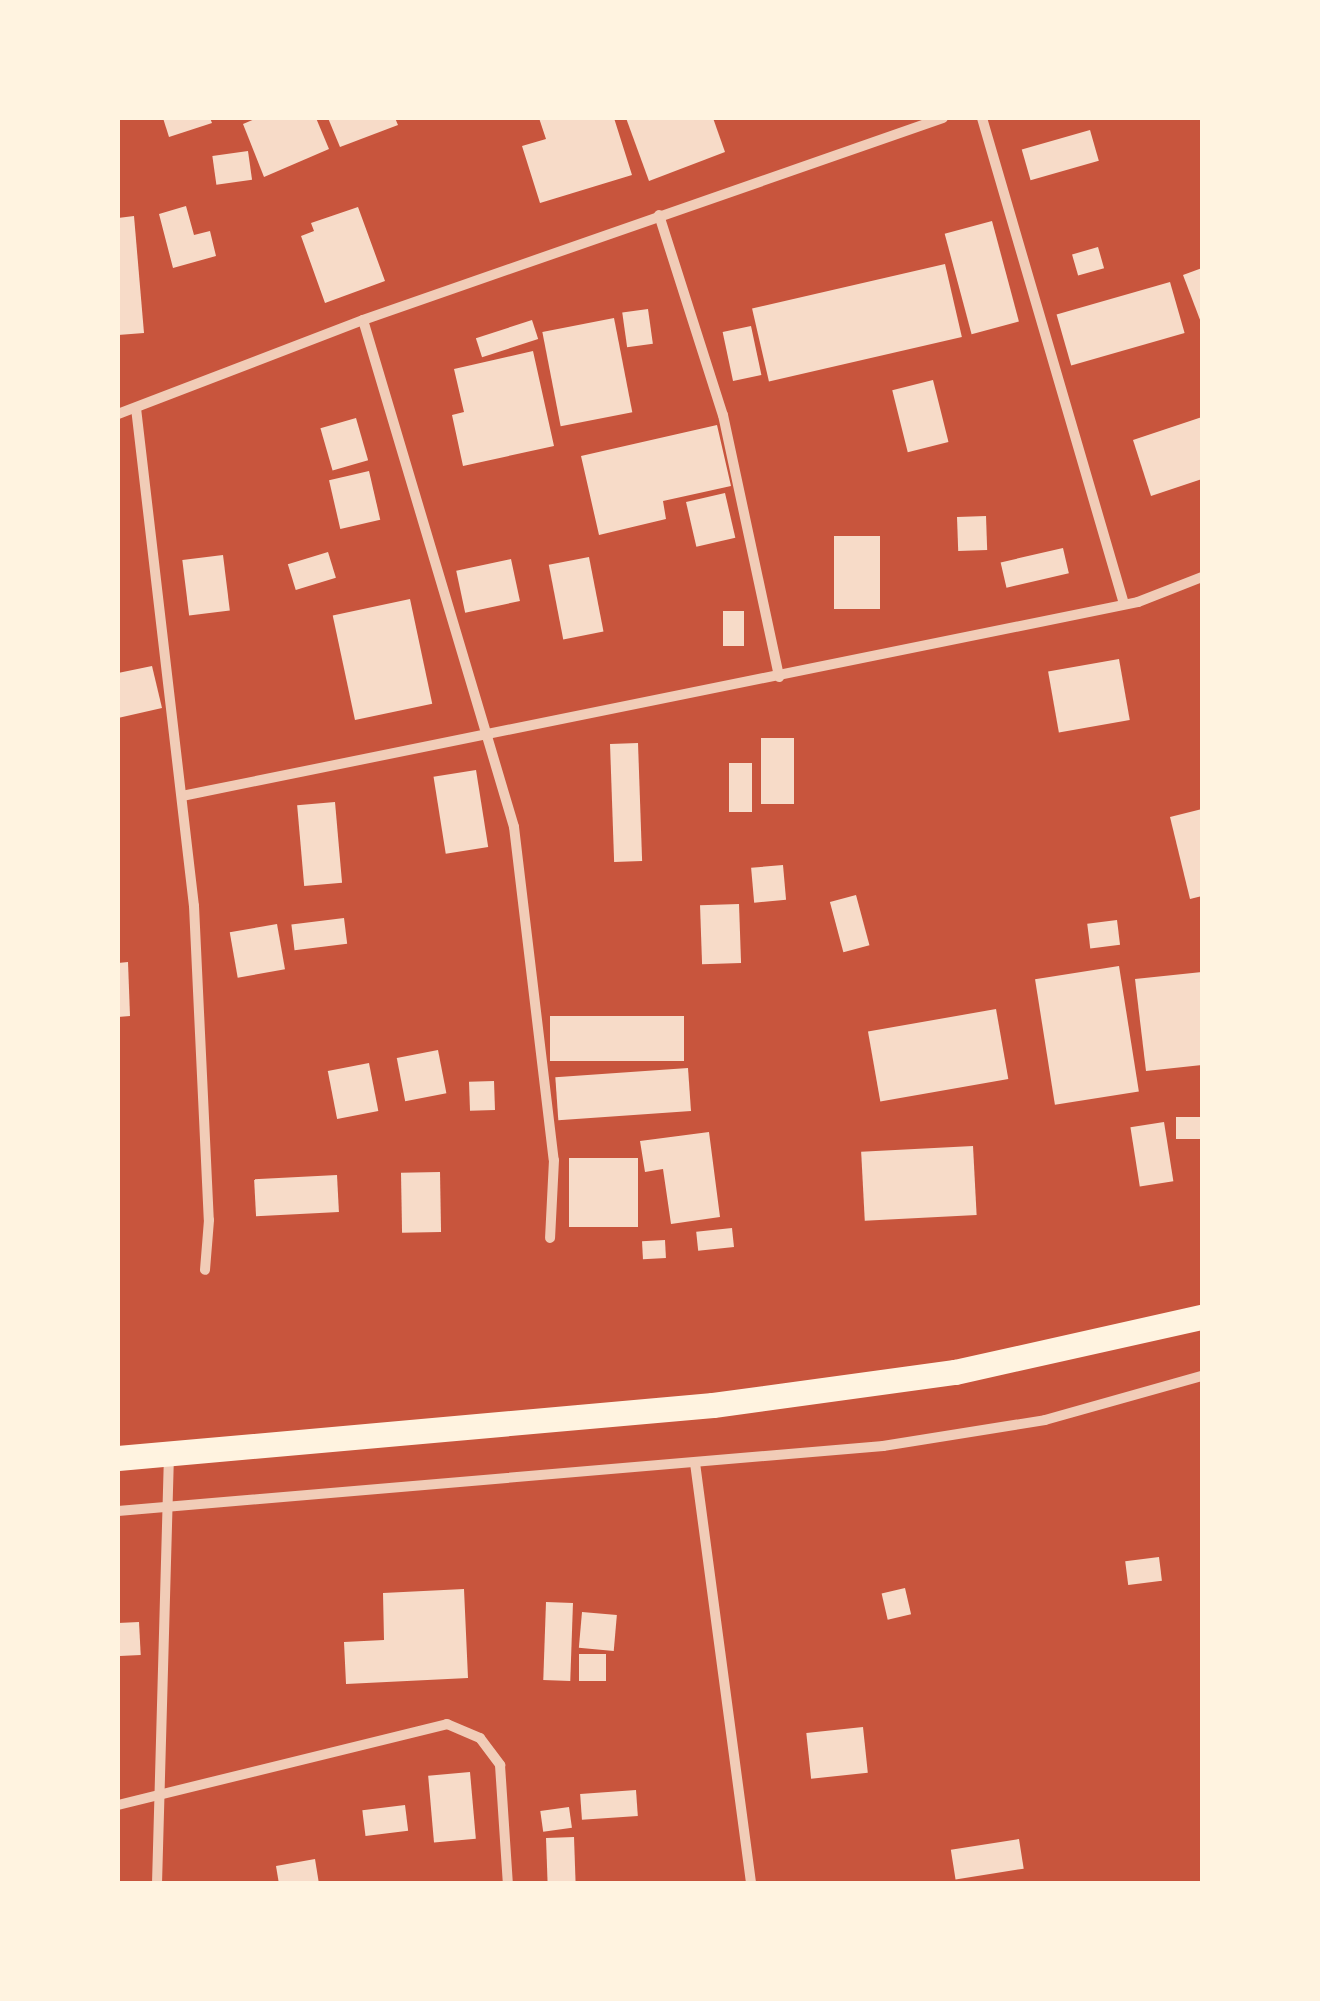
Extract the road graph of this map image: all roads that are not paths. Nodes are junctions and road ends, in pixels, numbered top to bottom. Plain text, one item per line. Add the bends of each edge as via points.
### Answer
1 (943, 118) edge
2 (982, 118) edge
3 (659, 216) junction
4 (363, 320) junction
5 (136, 408) junction
6 (118, 414) edge
7 (1202, 577) edge
8 (1124, 604) junction
9 (779, 677) junction
10 (482, 736) junction
11 (182, 796) junction
12 (550, 1238) dead end
13 (205, 1270) dead end
14 (1202, 1317) edge
15 (1202, 1376) edge
16 (170, 1452) junction
17 (118, 1458) edge
18 (695, 1463) junction
19 (166, 1506) junction
20 (118, 1511) edge
21 (158, 1794) junction
22 (118, 1805) edge
23 (158, 1884) edge
24 (508, 1884) edge
25 (751, 1884) edge

1 - 3 street
2 - 8 street
3 - 4 street
3 - 9 street via 723,415
4 - 5 street
4 - 10 street
5 - 6 street
5 - 11 street
7 - 8 street
8 - 9 street
9 - 10 street
10 - 11 street
10 - 12 street via 514,827 554,1160
11 - 13 street via 198,984 209,1220
14 - 16 main road via 954,1372 713,1404
15 - 18 street via 1045,1420 883,1446
16 - 17 main road
16 - 19 street
18 - 19 street
18 - 25 street
19 - 20 street
19 - 21 street
21 - 22 street
21 - 23 street
21 - 24 street via 447,1724 480,1738 500,1765

